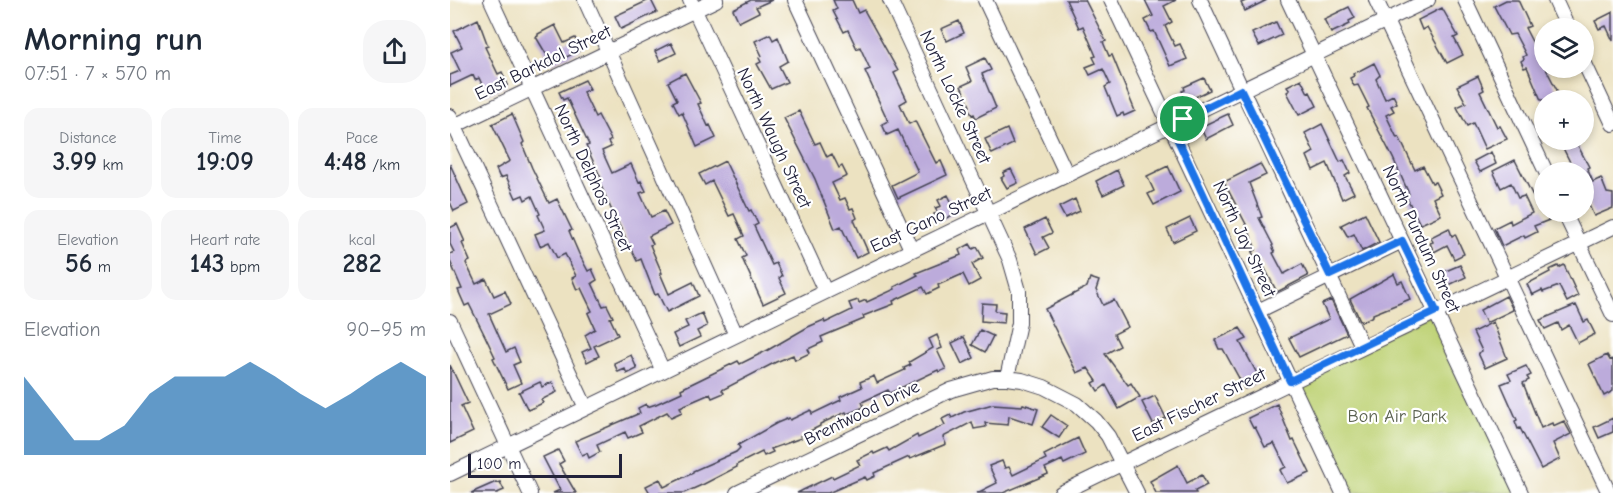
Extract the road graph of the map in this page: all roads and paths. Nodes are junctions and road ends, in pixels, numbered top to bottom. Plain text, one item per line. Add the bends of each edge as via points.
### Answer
1 (491, 0) edge
2 (585, 0) edge
3 (716, 0) edge
4 (795, 0) edge
5 (890, 0) edge
6 (985, 0) edge
7 (1111, 0) edge
8 (1200, 0) edge
9 (1288, 0) edge
10 (1376, 0) edge
11 (1428, 0) edge
12 (1465, 0) edge
13 (1555, 0) edge
14 (692, 5) edge
15 (1563, 18) edge
16 (1386, 20) junction
17 (609, 52) junction
18 (1314, 55) junction
19 (1591, 78) edge
20 (531, 89) junction
21 (1241, 90) junction
22 (452, 123) edge
23 (1613, 124) edge
24 (1171, 125) junction
25 (1541, 162) edge
26 (1067, 175) junction
27 (988, 213) junction
28 (1569, 222) edge
29 (1613, 227) edge
30 (1402, 241) junction
31 (1579, 242) junction
32 (911, 249) junction
33 (1330, 275) junction
34 (1507, 277) junction
35 (825, 291) junction
36 (1258, 311) junction
37 (1436, 311) junction
38 (1613, 315) edge
39 (450, 321) edge
40 (736, 335) junction
41 (1362, 346) junction
42 (663, 371) junction
43 (1007, 378) junction
44 (1290, 381) junction
45 (586, 408) junction
46 (508, 446) junction
47 (1123, 463) junction
48 (450, 474) edge
49 (530, 493) edge
50 (737, 493) edge
51 (1061, 493) edge
52 (1137, 493) edge
53 (1343, 493) edge
54 (1521, 493) edge
55 (1609, 493) edge

1 - 20 street, North Delphos Street
2 - 17 street
3 - 14 street, East Barkdol Street
4 - 32 street
5 - 27 street, North Locke Street
6 - 26 street
7 - 24 street, North Jay Street
8 - 21 street
9 - 18 street, North Purdum Street
10 - 16 street
11 - 16 street, East Gano Street
12 - 25 street
13 - 15 street
14 - 17 street, East Barkdol Street
14 - 35 street, North Waugh Street
16 - 18 street, East Gano Street
16 - 34 street
17 - 20 street, East Barkdol Street
17 - 40 street
18 - 21 street, East Gano Street
18 - 30 street, North Purdum Street
19 - 23 street
20 - 22 street, East Barkdol Street
20 - 42 street, North Delphos Street
21 - 24 street, East Gano Street
21 - 33 street
22 - 45 street
24 - 26 street, East Gano Street
24 - 36 street, North Jay Street
26 - 27 street, East Gano Street
27 - 32 street, East Gano Street
27 - 43 street, North Locke Street via 1010,260 1019,291 1019,323
28 - 31 street
29 - 31 street, East Fischer Street
30 - 33 street
30 - 37 street, North Purdum Street
31 - 34 street, East Fischer Street
31 - 38 street
32 - 35 street, East Gano Street
33 - 36 street
33 - 41 street
34 - 37 street, East Fischer Street
34 - 55 street
35 - 40 street, East Gano Street
36 - 44 street, North Jay Street
37 - 41 street, East Fischer Street
37 - 54 street, North Purdum Street
39 - 46 street
40 - 42 street, East Gano Street
41 - 44 street, East Fischer Street
42 - 45 street, East Gano Street
43 - 47 street via 1044,387 1077,404 1108,436
43 - 50 street, Brentwood Drive via 951,390
44 - 47 street, East Fischer Street
44 - 53 street, North Jay Street
45 - 46 street, East Gano Street
46 - 48 street, East Gano Street
46 - 49 street
47 - 51 street, East Fischer Street
47 - 52 street

